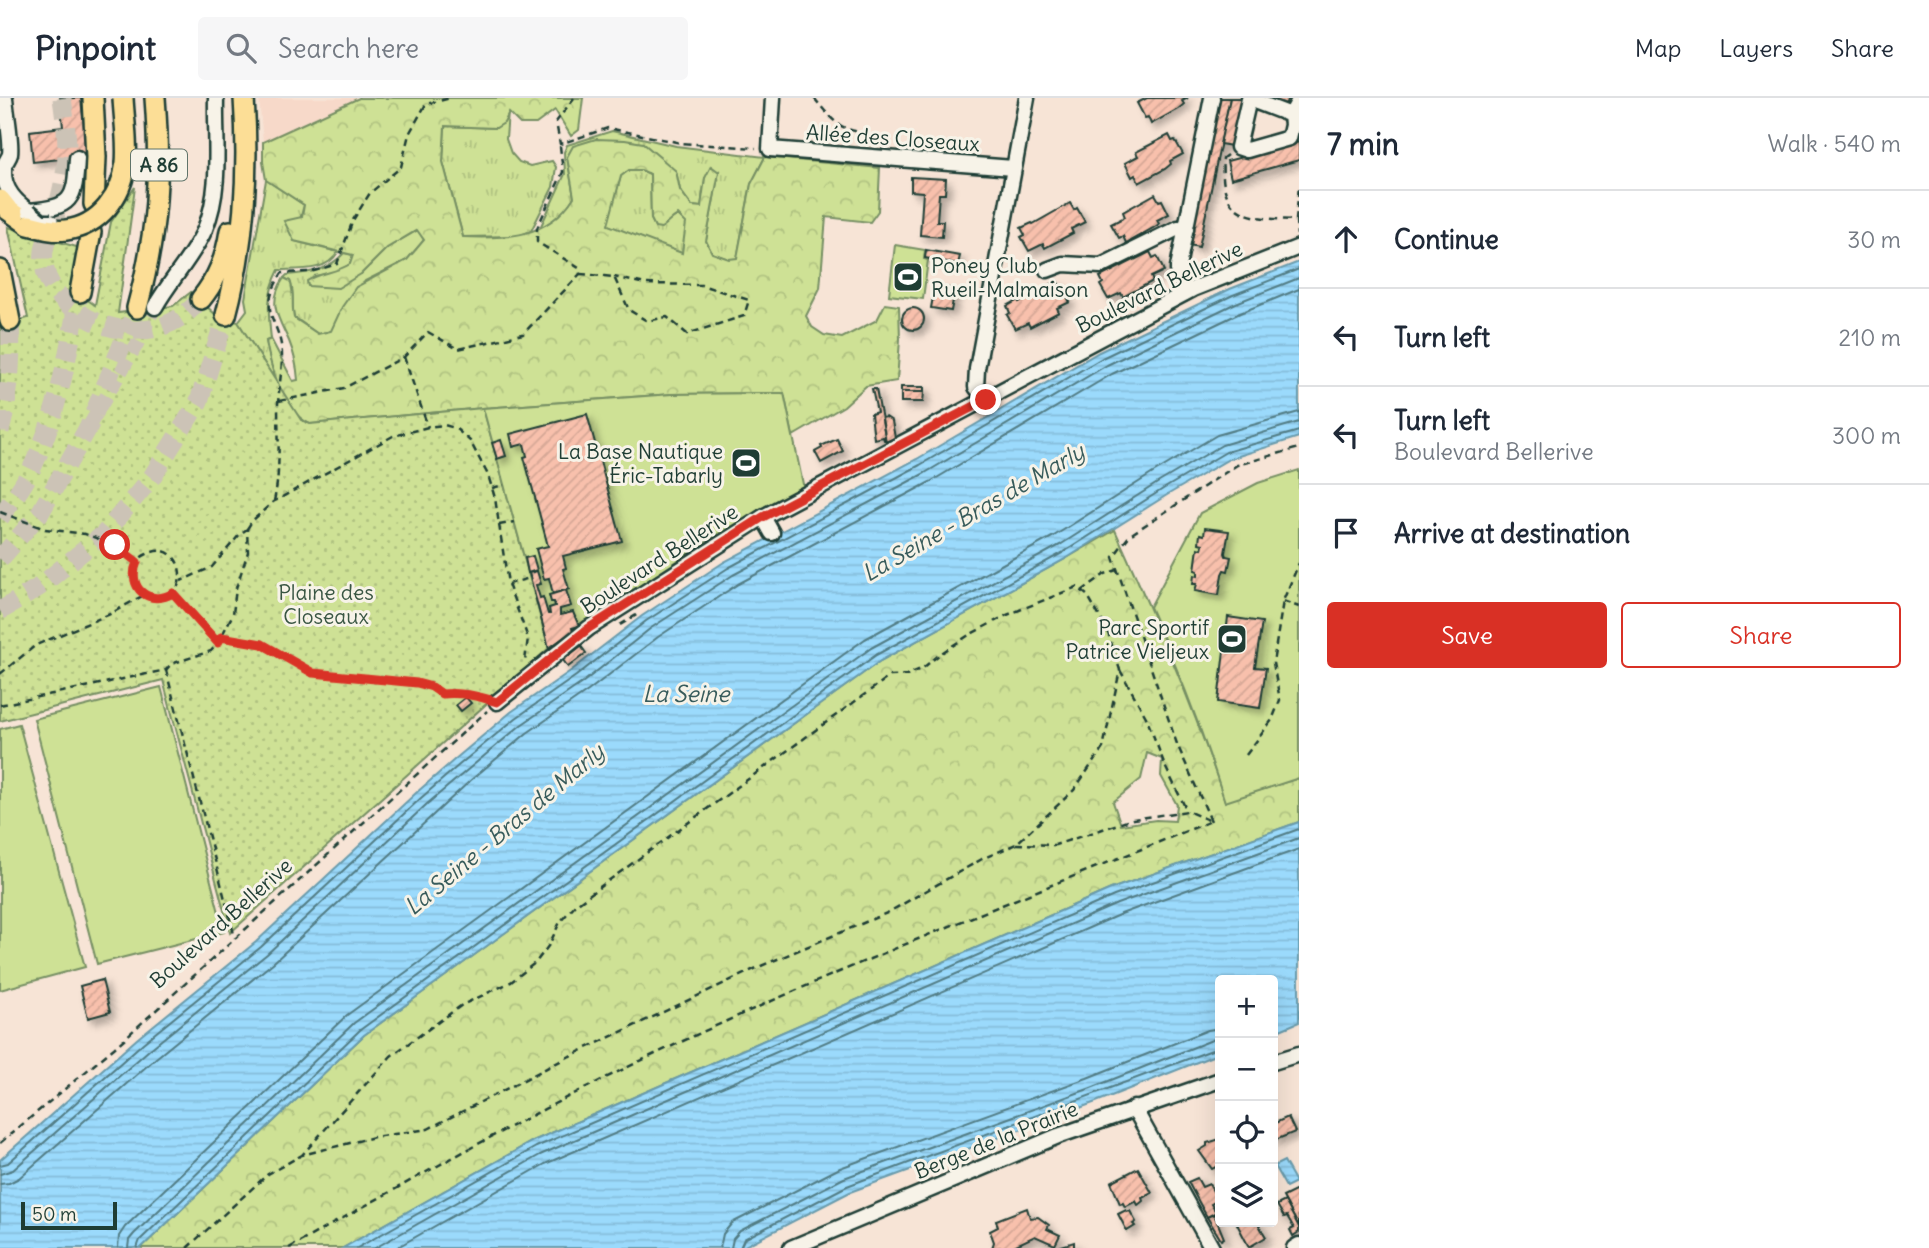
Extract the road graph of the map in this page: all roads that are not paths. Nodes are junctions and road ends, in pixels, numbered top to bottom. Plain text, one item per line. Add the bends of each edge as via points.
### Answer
1 (5, 98) edge
2 (93, 98) edge
3 (114, 98) edge
4 (123, 98) edge
5 (155, 98) edge
6 (216, 98) edge
7 (231, 98) edge
8 (244, 98) edge
9 (774, 98) edge
10 (1027, 98) edge
11 (1212, 98) edge
12 (1299, 100) edge
13 (1291, 115) junction
14 (76, 158) dead end
15 (1013, 168) junction
16 (0, 200) edge
17 (94, 204) dead end
18 (29, 218) junction
19 (1186, 229) junction
20 (91, 232) dead end
21 (1299, 245) edge
22 (0, 270) edge
23 (1047, 270) dead end
24 (80, 292) tunnel mouth
25 (1185, 293) junction
26 (201, 299) tunnel mouth
27 (146, 308) joint
28 (226, 315) tunnel mouth
29 (10, 321) tunnel mouth
30 (986, 400) junction
31 (763, 517) junction
32 (772, 533) dead end
33 (497, 702) road end
34 (1299, 1054) edge
35 (1278, 1060) edge
36 (1215, 1082) edge
37 (1134, 1108) junction
38 (1299, 1245) edge
39 (791, 1248) edge
40 (1212, 1248) edge
41 (1294, 1248) edge

1 - 18 street via 10,155 3,174 7,191
2 - 17 highway
3 - 18 street, bridge via 119,158 110,191 86,215 65,223
4 - 18 highway, bridge via 127,160 116,197 104,212 76,228 50,230
5 - 27 highway, A 86 via 159,177 145,280
6 - 27 street via 217,163 206,226 188,258
7 - 26 highway via 235,173 227,250 220,271
8 - 28 highway via 244,219
9 - 15 street, Allée des Closeaux via 770,149 873,145
10 - 15 street
11 - 19 street
12 - 13 street
13 - 13 street via 1249,99 1238,147 1247,150 1289,138
14 - 18 street via 76,187 66,203
15 - 30 street via 977,369 976,387
16 - 18 highway
19 - 23 street via 1178,228 1101,266 1063,264
19 - 25 street via 1178,267
20 - 24 highway
21 - 25 street, Boulevard Bellerive
22 - 29 highway
25 - 30 street, Boulevard Bellerive
30 - 31 street, Boulevard Bellerive
31 - 32 street
31 - 33 street, Boulevard Bellerive via 589,628
34 - 35 street
36 - 37 street, Berge de la Prairie
37 - 39 street, Berge de la Prairie
37 - 40 street
38 - 41 street

